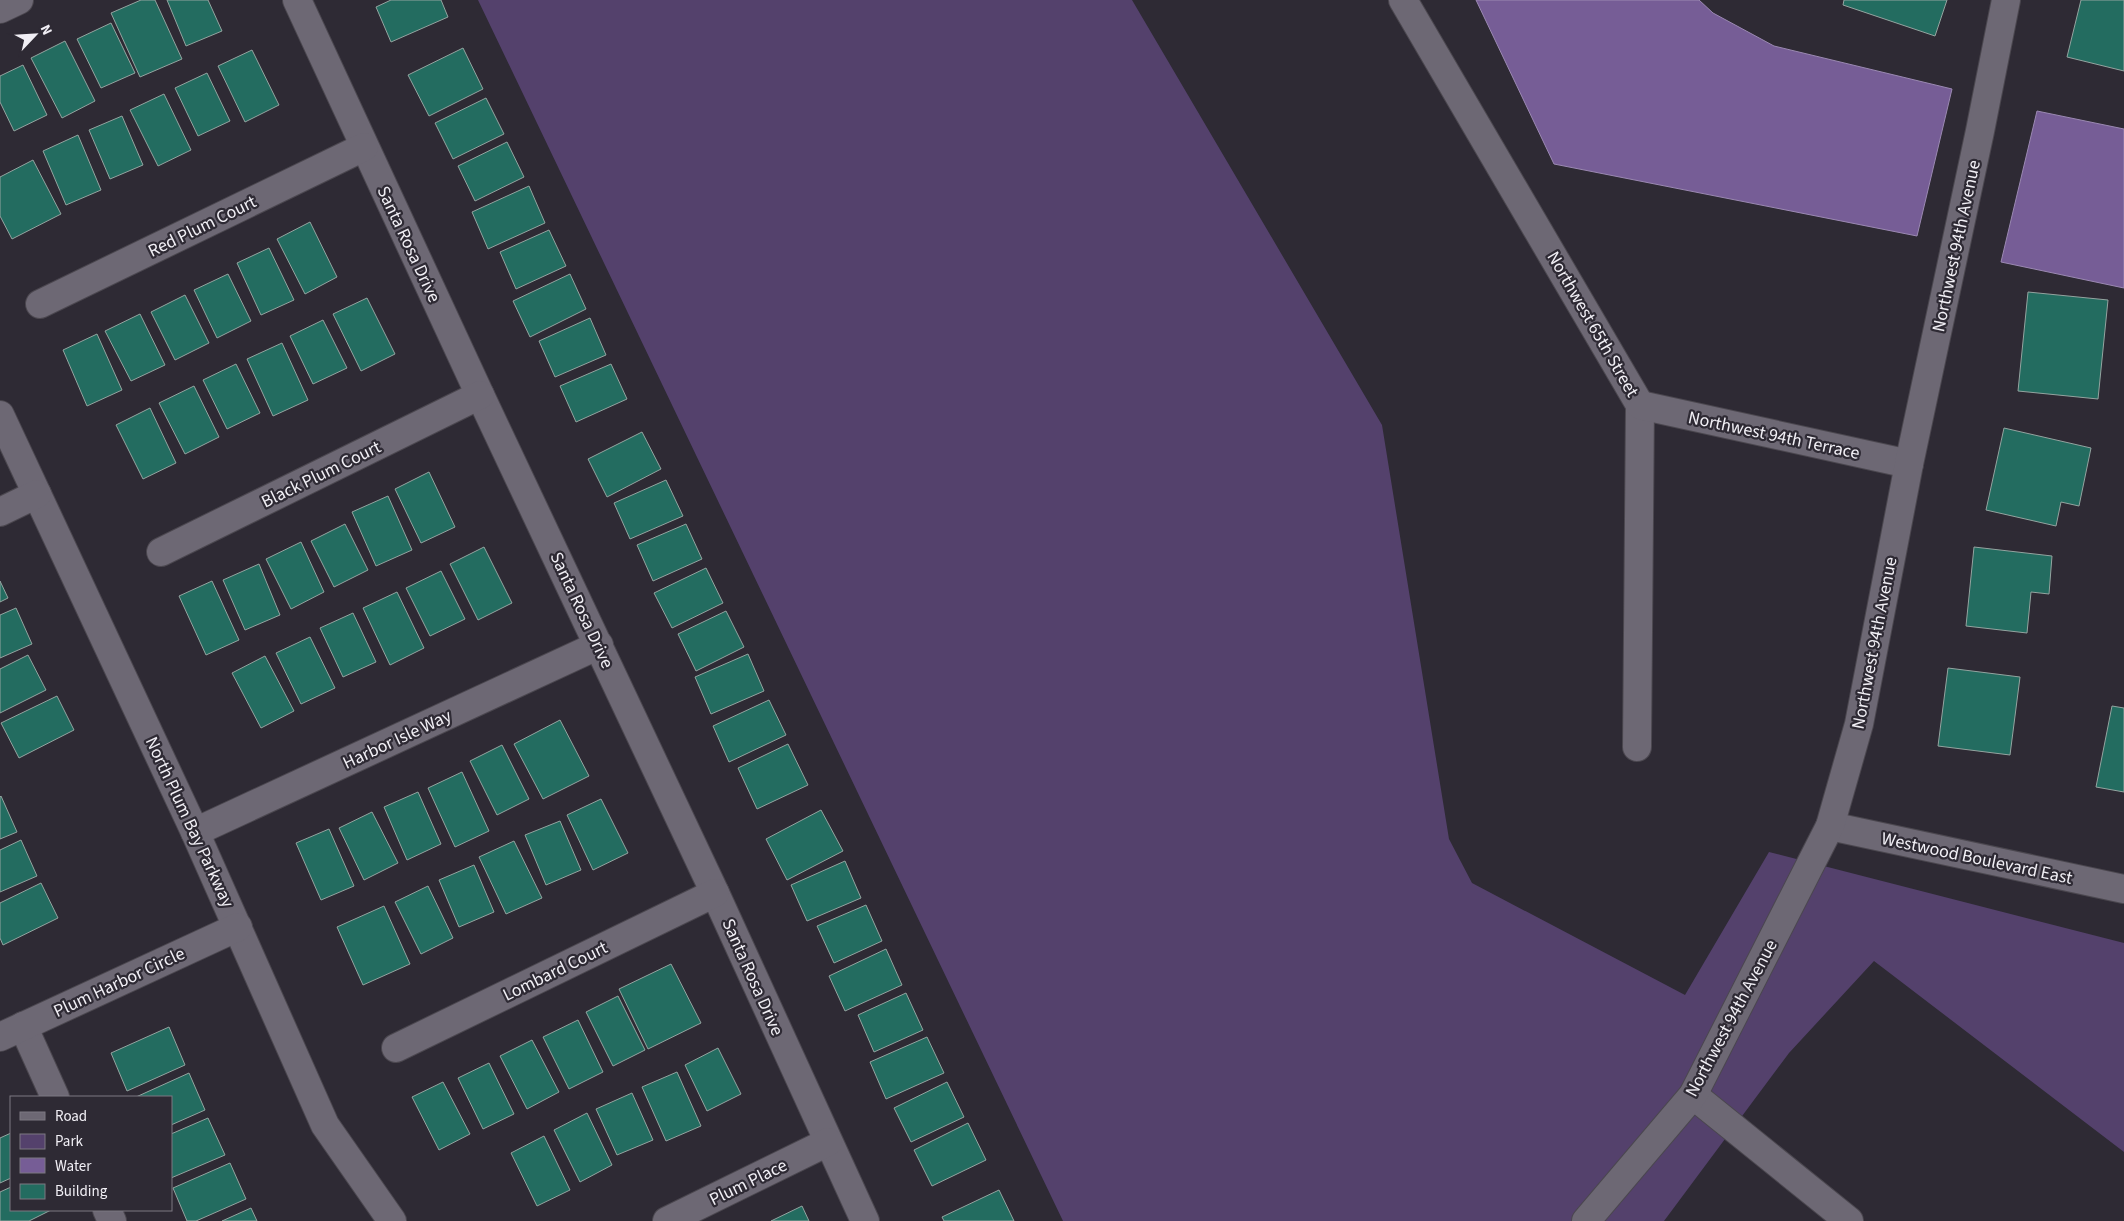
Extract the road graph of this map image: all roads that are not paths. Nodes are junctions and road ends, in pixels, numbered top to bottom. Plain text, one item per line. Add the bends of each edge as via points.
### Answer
1 (19, 0) edge
2 (297, 0) edge
3 (1403, 0) edge
4 (2006, 0) edge
5 (0, 9) edge
6 (364, 147) junction
7 (40, 304) dead end
8 (480, 395) junction
9 (1640, 405) junction
10 (0, 415) edge
11 (1909, 464) junction
12 (37, 494) junction
13 (0, 512) edge
14 (161, 552) dead end
15 (599, 645) junction
16 (1637, 748) dead end
17 (1830, 826) junction
18 (195, 832) junction
19 (2124, 889) edge
20 (715, 893) junction
21 (238, 927) junction
22 (12, 1032) edge
23 (396, 1048) dead end
24 (1693, 1095) junction
25 (54, 1096) edge
26 (828, 1142) junction
27 (1842, 1218) edge
28 (392, 1221) edge
29 (667, 1221) edge
30 (865, 1221) edge
31 (1586, 1221) edge

1 - 5 street
2 - 6 street, Santa Rosa Drive
3 - 9 street, Northwest 65th Street
4 - 11 street, Northwest 94th Avenue
6 - 7 street, Red Plum Court
6 - 8 street, Santa Rosa Drive
8 - 14 street, Black Plum Court
8 - 15 street, Santa Rosa Drive
9 - 11 street, Northwest 94th Terrace
9 - 16 street, Northwest 65th Street
10 - 12 street, North Plum Bay Parkway
11 - 17 street, Northwest 94th Avenue via 1860,724
12 - 13 street
12 - 18 street, North Plum Bay Parkway
15 - 18 street, Harbor Isle Way
15 - 20 street, Santa Rosa Drive
17 - 19 street, Westwood Boulevard East
17 - 24 street, Northwest 94th Avenue
18 - 21 street, North Plum Bay Parkway
20 - 23 street, Lombard Court
20 - 26 street, Santa Rosa Drive
21 - 22 street, Plum Harbor Circle
21 - 28 street, North Plum Bay Parkway via 326,1125
22 - 25 street
24 - 27 street
24 - 31 street, Northwest 94th Avenue
26 - 29 street, Plum Place
26 - 30 street, Santa Rosa Drive

